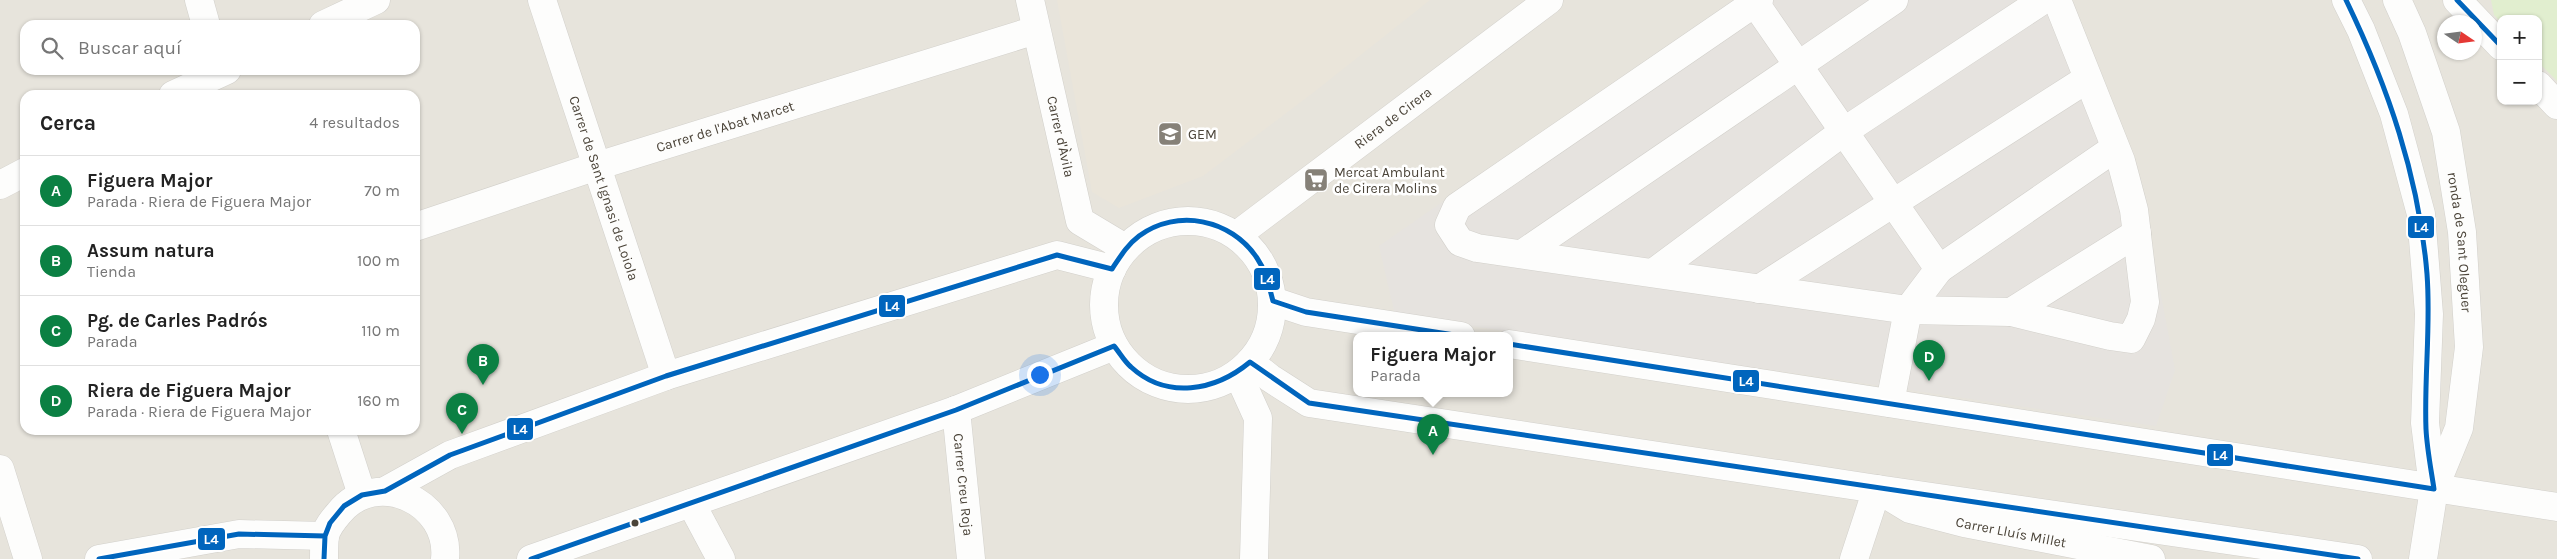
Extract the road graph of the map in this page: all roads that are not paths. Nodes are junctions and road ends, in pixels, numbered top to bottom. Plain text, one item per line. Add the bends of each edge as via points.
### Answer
1 (199, 0) edge
2 (376, 0) edge
3 (542, 0) edge
4 (1030, 0) edge
5 (1548, 0) edge
6 (1894, 0) edge
7 (2043, 0) edge
8 (2057, 0) edge
9 (2346, 0) edge
10 (2397, 0) edge
11 (2460, 1) edge
12 (1757, 2) edge
13 (205, 20) edge
14 (334, 20) edge
15 (1036, 30) junction
16 (2497, 42) edge
17 (1796, 65) junction
18 (222, 77) edge
19 (2087, 79) junction
20 (2542, 89) edge
21 (187, 90) edge
22 (2557, 105) edge
23 (1843, 132) junction
24 (2114, 148) junction
25 (597, 166) junction
26 (20, 175) edge
27 (0, 186) edge
28 (1893, 204) junction
29 (420, 225) edge
30 (2137, 233) junction
31 (1237, 235) junction
32 (1522, 254) junction
33 (1118, 258) junction
34 (1939, 269) junction
35 (1653, 273) junction
36 (1759, 289) junction
37 (1273, 301) junction
38 (1908, 310) junction
39 (2011, 312) junction
40 (1435, 332) edge
41 (1513, 345) edge
42 (1114, 346) junction
43 (1244, 368) junction
44 (666, 376) junction
45 (1890, 403) junction
46 (956, 410) junction
47 (344, 435) edge
48 (0, 469) edge
49 (1877, 489) junction
50 (2434, 489) junction
51 (374, 493) junction
52 (691, 503) junction
53 (2557, 507) edge
54 (324, 547) edge
55 (28, 559) edge
56 (99, 559) edge
57 (445, 559) edge
58 (531, 559) edge
59 (721, 559) edge
60 (971, 559) edge
61 (1254, 559) edge
62 (1854, 559) edge
63 (2151, 559) edge
64 (2358, 559) edge
65 (2423, 559) edge

1 - 13 street
2 - 14 street
3 - 25 street, Carrer de Sant Ignasi de Loiola
4 - 15 street, Carrer d'Àvila
5 - 31 street, Riera de Cirera
6 - 17 street
7 - 23 street
8 - 19 street
9 - 50 street, ronda de Sant Oleguer via 2394,114 2421,214 2429,314 2426,423
10 - 50 street, ronda de Sant Oleguer via 2412,33 2446,132 2462,232 2470,347 2459,428
11 - 16 street
12 - 17 street
12 - 32 street via 1457,208 1449,225 1460,242 1477,248
15 - 25 street, Carrer de l'Abat Marcet
15 - 33 street, Carrer d'Àvila via 1080,221
17 - 23 street
17 - 32 street
18 - 21 street
19 - 24 street
19 - 28 street
20 - 22 street
23 - 28 street
23 - 35 street
24 - 30 street via 2121,161
24 - 34 street
25 - 29 street, Carrer de l'Abat Marcet
25 - 44 street, Carrer de Sant Ignasi de Loiola
26 - 27 street
28 - 34 street
28 - 36 street
30 - 39 street
30 - 39 street via 2145,302 2142,319 2131,339
31 - 33 street via 1215,224 1191,220 1159,226 1144,232
31 - 37 street via 1262,264 1270,282
32 - 35 street
33 - 42 street via 1106,288 1104,308
33 - 44 street via 1057,255
34 - 38 street
35 - 36 street
36 - 38 street
37 - 40 street via 1306,312
37 - 43 street via 1270,329 1257,354
38 - 39 street
38 - 45 street
41 - 45 street
42 - 43 street via 1132,368 1156,383 1184,390 1212,386
42 - 46 street
43 - 49 street via 1270,378 1309,403
43 - 61 street via 1258,418
44 - 51 street via 450,455
45 - 50 street
46 - 52 street
46 - 60 street, Carrer Creu Roja
47 - 51 street
48 - 55 street
49 - 62 street
49 - 63 street, Carrer Lluís Millet via 1910,509 1955,521
49 - 64 street
50 - 53 street
50 - 65 street, ronda de Sant Oleguer
51 - 54 street via 344,506 330,523
51 - 57 street via 404,494 423,504 441,529
52 - 58 street
52 - 59 street
54 - 56 street via 239,534

